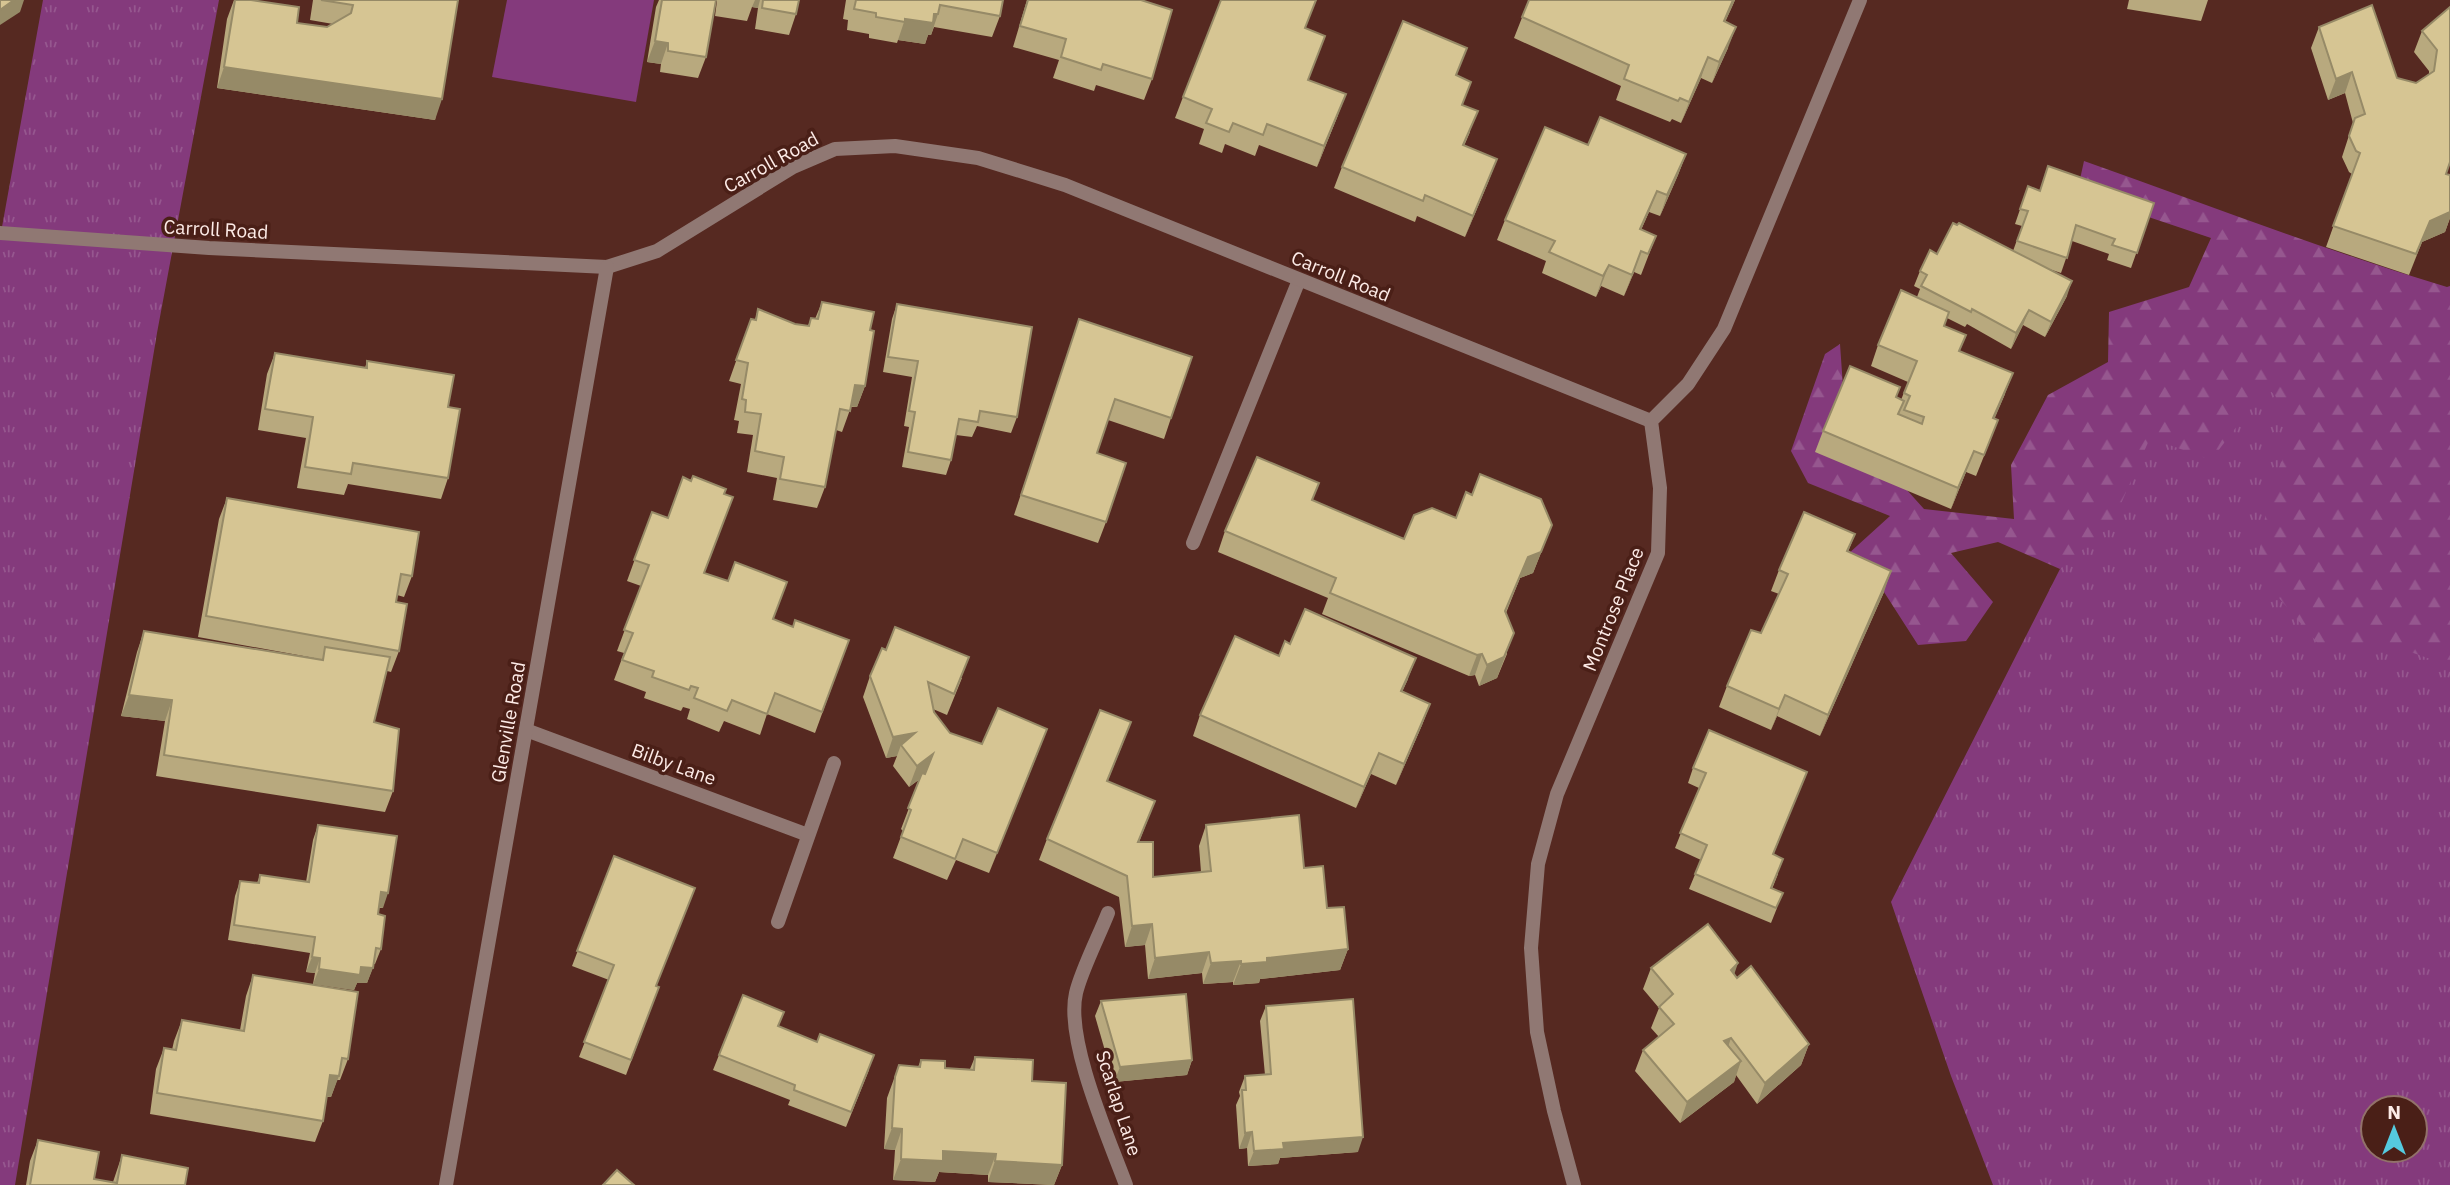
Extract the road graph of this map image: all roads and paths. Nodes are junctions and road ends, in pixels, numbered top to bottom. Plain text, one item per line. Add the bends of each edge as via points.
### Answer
1 (1860, 0) edge
2 (0, 233) edge
3 (607, 267) junction
4 (1299, 280) junction
5 (1651, 421) junction
6 (1193, 542) dead end
7 (526, 730) junction
8 (834, 764) dead end
9 (808, 835) junction
10 (1108, 913) dead end
11 (778, 922) dead end
12 (446, 1185) edge
13 (1126, 1185) edge
14 (1574, 1185) edge

1 - 5 street via 1724,329 1688,384
2 - 3 street, Carroll Road
3 - 4 street, Carroll Road via 657,251 793,167 835,149 895,146 978,159 1065,186
3 - 7 street, Glenville Road
4 - 5 street, Carroll Road
4 - 6 street
5 - 14 street, Montrose Place via 1660,488 1658,553 1557,794 1538,864 1531,948 1537,1032
7 - 9 street, Bilby Lane
7 - 12 street, Glenville Road
8 - 9 street
9 - 11 street
10 - 13 street, Scarlap Lane via 1075,994 1076,1025 1084,1070

